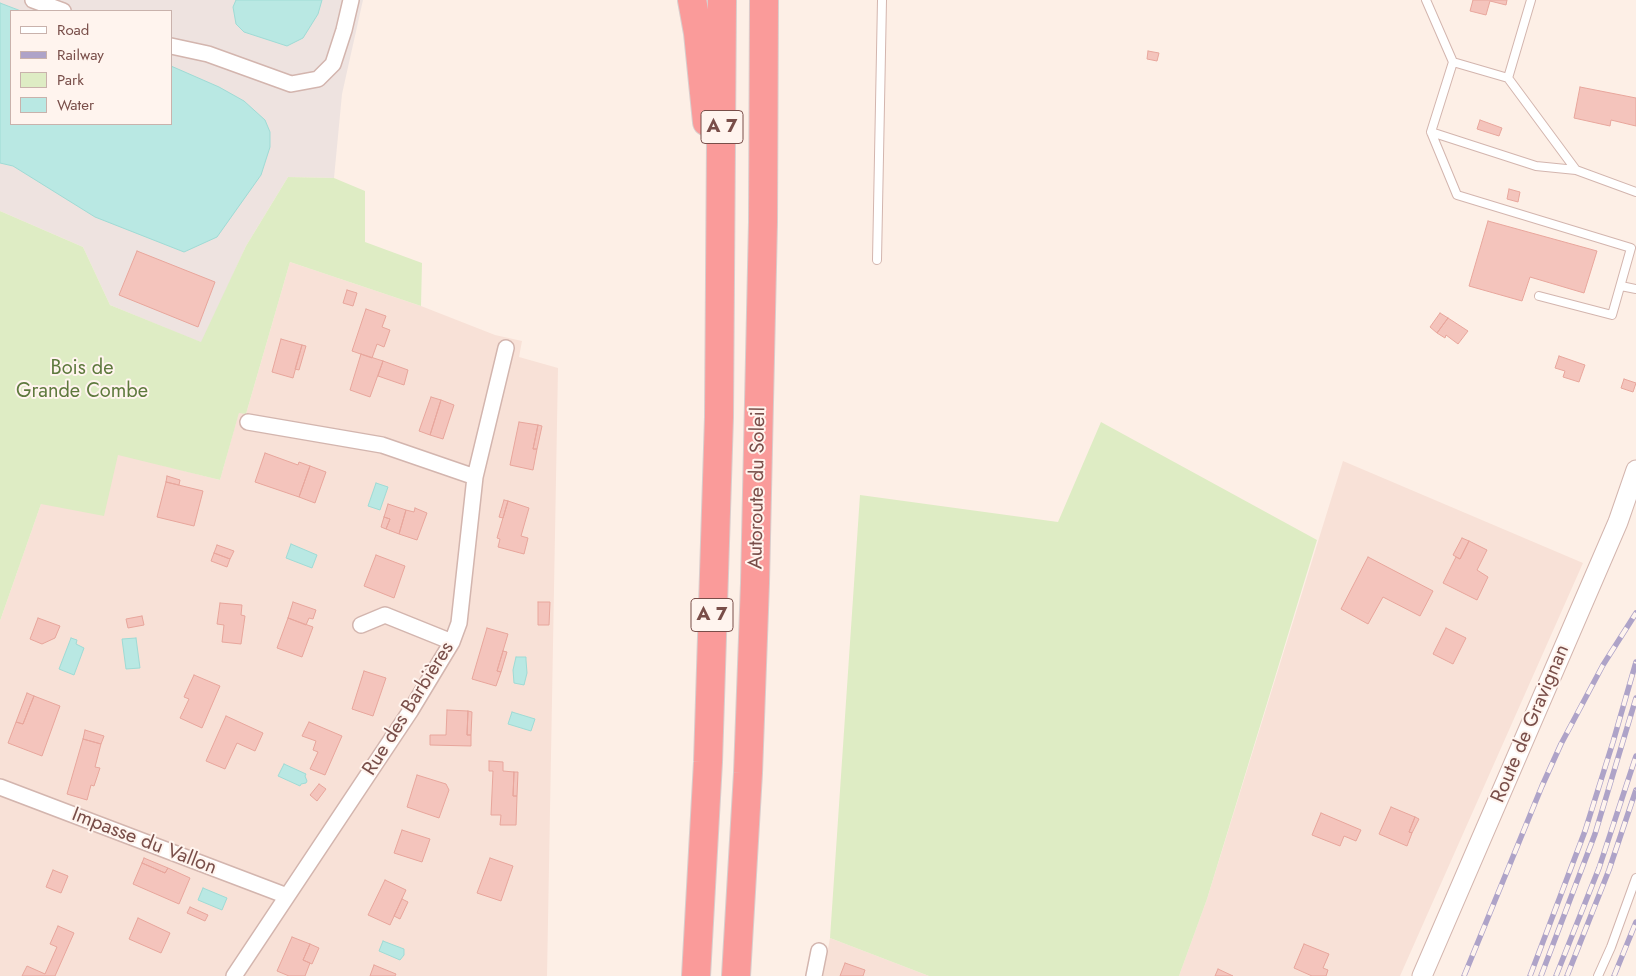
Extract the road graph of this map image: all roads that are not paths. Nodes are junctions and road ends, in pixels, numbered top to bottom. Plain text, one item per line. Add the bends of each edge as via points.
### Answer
1 (33, 0) edge
2 (351, 0) edge
3 (692, 0) edge
4 (722, 0) edge
5 (764, 0) edge
6 (770, 0) edge
7 (882, 0) edge
8 (1426, 0) edge
9 (1531, 0) edge
10 (60, 10) edge
11 (172, 46) edge
12 (764, 46) junction
13 (1453, 62) junction
14 (1508, 78) junction
15 (1431, 132) junction
16 (1576, 170) junction
17 (1636, 192) edge
18 (721, 254) junction
19 (877, 260) dead end
20 (1621, 286) junction
21 (1636, 288) edge
22 (1539, 296) dead end
23 (506, 348) dead end
24 (248, 422) dead end
25 (1636, 470) edge
26 (475, 477) junction
27 (361, 625) dead end
28 (452, 642) junction
29 (0, 788) edge
30 (1636, 878) edge
31 (287, 896) junction
32 (819, 951) dead end
33 (234, 976) edge
34 (696, 976) edge
35 (736, 976) edge
36 (814, 976) edge
37 (1422, 976) edge
38 (1598, 976) edge

1 - 10 street
2 - 11 street via 333,64 318,79 291,84 208,54
3 - 18 highway
4 - 18 highway, Autoroute du Soleil / A 7
5 - 12 highway, Autoroute du Soleil / A 7
6 - 12 highway
7 - 19 lane
8 - 13 lane
9 - 14 lane
12 - 35 highway, Autoroute du Soleil / A 7 via 756,583
13 - 14 lane
13 - 15 lane
14 - 16 lane
15 - 16 lane via 1536,166
15 - 20 lane via 1457,195 1631,248
16 - 17 lane
18 - 34 highway, Autoroute du Soleil / A 7 via 708,752
20 - 21 lane
20 - 22 lane via 1612,315
23 - 26 street, Rue des Barbières
24 - 26 street via 382,445
25 - 37 street, Route de Gravignan via 1618,522
26 - 28 street, Rue des Barbières via 459,623
27 - 28 street via 385,615
28 - 31 street, Rue des Barbières via 411,710
29 - 31 street, Impasse du Vallon
30 - 38 lane
31 - 33 street, Rue des Barbières
32 - 36 street

